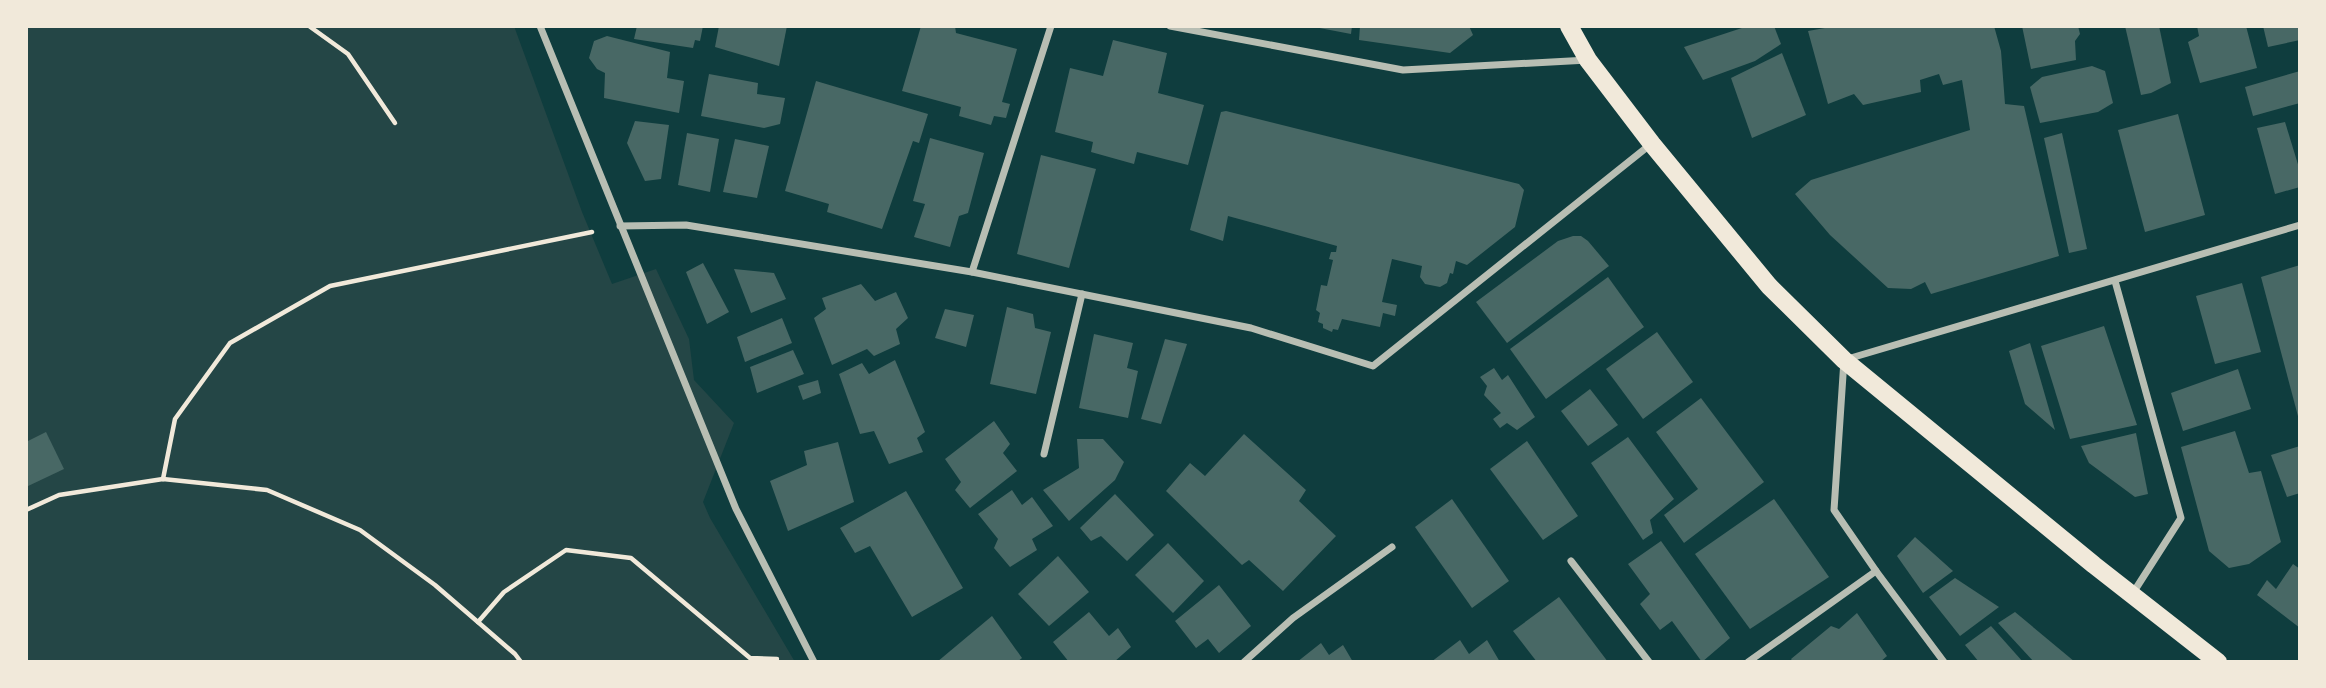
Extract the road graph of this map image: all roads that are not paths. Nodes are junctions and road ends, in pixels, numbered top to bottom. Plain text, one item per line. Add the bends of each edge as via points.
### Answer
1 (540, 26) edge
2 (1051, 26) edge
3 (1170, 26) edge
4 (1569, 26) edge
5 (1588, 60) junction
6 (1652, 144) junction
7 (2300, 225) edge
8 (620, 226) junction
9 (972, 272) junction
10 (2115, 281) junction
11 (1082, 294) junction
12 (1844, 360) junction
13 (1044, 454) dead end
14 (1392, 547) dead end
15 (1571, 561) dead end
16 (1876, 571) junction
17 (2132, 593) junction
18 (813, 661) edge
19 (1244, 662) edge
20 (1649, 662) edge
21 (1748, 662) edge
22 (1944, 662) edge
23 (2218, 662) edge

1 - 8 street
2 - 9 street
3 - 5 street via 1402,70
4 - 5 main road
5 - 6 main road
6 - 11 street via 1373,366 1251,328
6 - 12 main road via 1769,286
7 - 10 street
8 - 9 street via 686,225
8 - 18 street via 736,509
9 - 11 street
10 - 12 street
10 - 17 street via 2181,519
11 - 13 street
12 - 16 street via 1834,510
12 - 17 main road
14 - 19 street via 1293,618
15 - 20 street
16 - 21 street
16 - 22 street
17 - 23 main road

